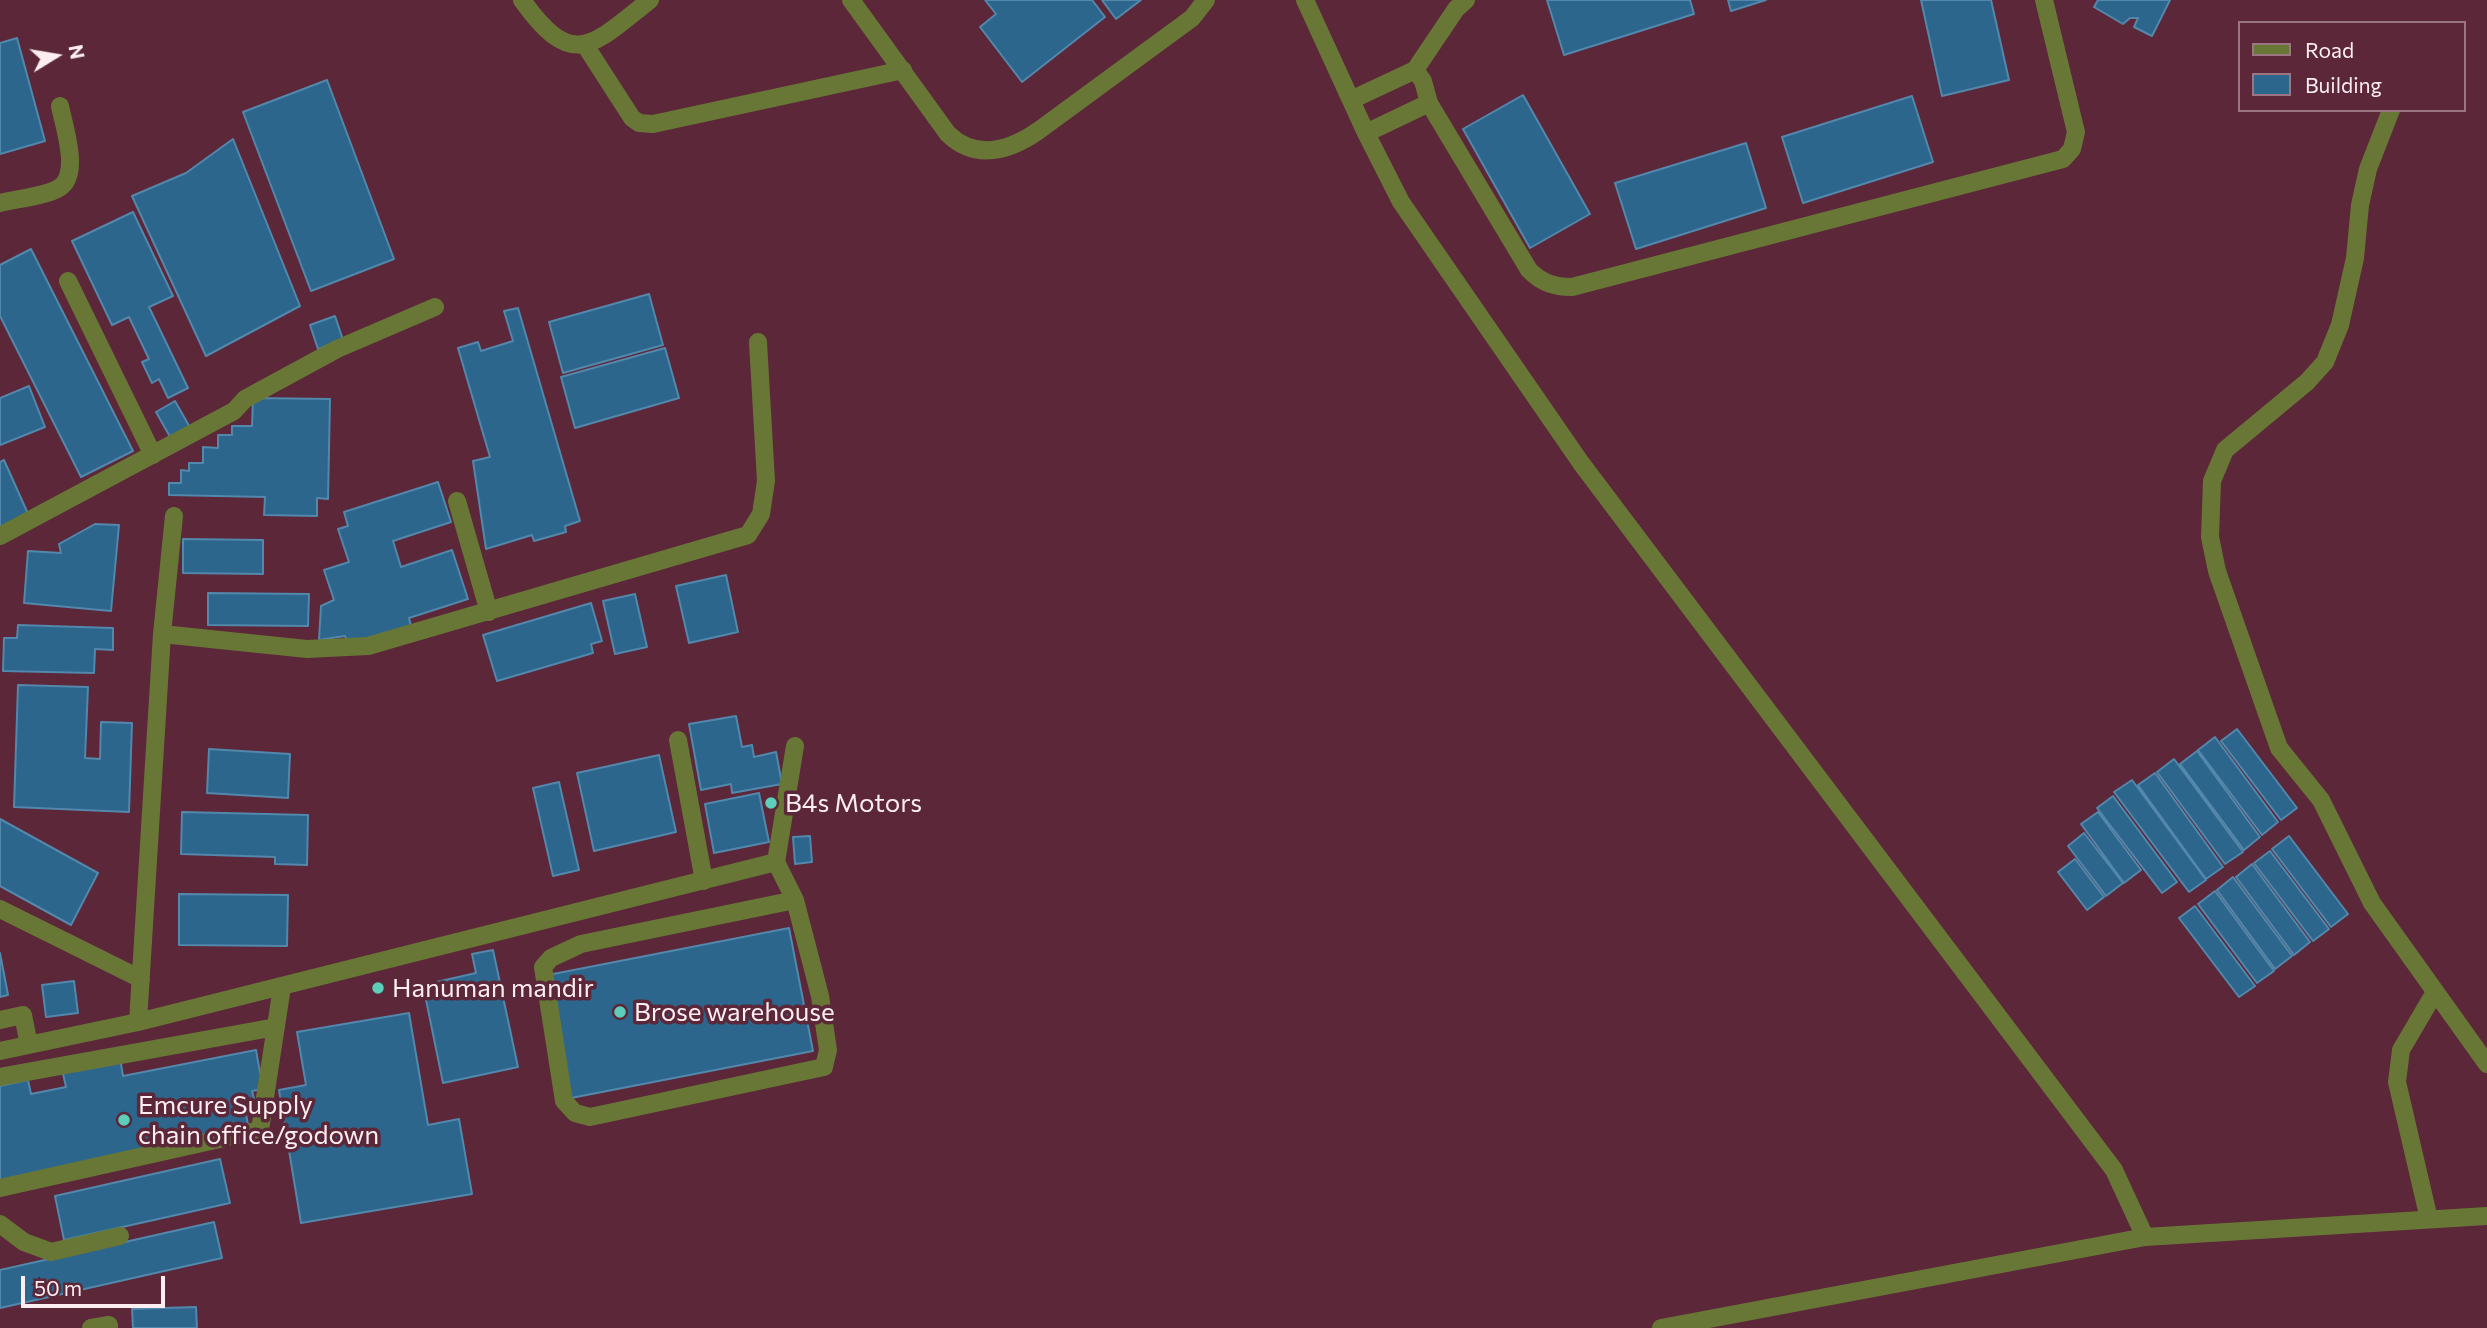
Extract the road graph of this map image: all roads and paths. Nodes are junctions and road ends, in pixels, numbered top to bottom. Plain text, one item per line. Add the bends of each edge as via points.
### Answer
1 (522, 0) edge
2 (650, 0) edge
3 (851, 0) edge
4 (1206, 0) edge
5 (1305, 0) edge
6 (1466, 0) edge
7 (2044, 0) edge
8 (585, 46) junction
9 (903, 70) junction
10 (1415, 70) junction
11 (1351, 100) junction
12 (1429, 103) junction
13 (60, 106) dead end
14 (2390, 112) edge
15 (1366, 132) junction
16 (0, 203) edge
17 (68, 281) dead end
18 (435, 307) dead end
19 (758, 342) dead end
20 (153, 454) junction
21 (457, 501) dead end
22 (174, 516) dead end
23 (0, 536) edge
24 (489, 612) junction
25 (162, 634) junction
26 (678, 740) dead end
27 (795, 746) dead end
28 (776, 862) junction
29 (704, 881) junction
30 (795, 901) junction
31 (0, 909) edge
32 (141, 979) junction
33 (282, 986) junction
34 (2435, 992) junction
35 (0, 1020) edge
36 (138, 1022) junction
37 (276, 1027) junction
38 (29, 1045) junction
39 (0, 1051) edge
40 (2487, 1064) edge
41 (0, 1077) edge
42 (0, 1188) edge
43 (2487, 1216) edge
44 (2429, 1219) junction
45 (0, 1224) edge
46 (120, 1236) dead end
47 (2145, 1237) junction
48 (91, 1328) edge
49 (109, 1328) edge
50 (1661, 1328) edge

1 - 8 street via 551,34 565,43
2 - 8 street via 601,39
3 - 9 street
4 - 9 street via 1192,18 1038,131 1008,146 972,150 959,144 934,117
5 - 11 street
6 - 10 street
7 - 12 street via 2076,132 2072,149 2063,159 1572,287 1548,284 1529,270
8 - 9 street via 639,123 653,124
10 - 11 street
10 - 12 street
11 - 15 street
12 - 15 street
13 - 16 street via 71,164 68,180 58,189
14 - 34 street via 2368,169 2355,258 2340,325 2325,362 2225,450 2212,481 2210,537 2278,748 2321,800 2372,903
15 - 47 street via 1401,202 1581,463 2114,1170
17 - 20 street
18 - 20 street via 337,349
19 - 24 street via 766,481 761,514 748,535
20 - 23 street
21 - 24 street
22 - 25 street
24 - 25 street via 368,646 307,649
25 - 32 street
26 - 29 street
27 - 28 street
28 - 29 street
28 - 30 street
29 - 33 street
30 - 30 street via 820,996 828,1050 824,1067 590,1117 575,1113 565,1101 544,987 543,967 551,958 581,944
31 - 32 street
32 - 36 street
33 - 36 street
33 - 37 street
34 - 40 street
34 - 44 street via 2401,1050 2397,1082
35 - 38 street via 23,1015
36 - 38 street
37 - 41 street
37 - 42 street via 260,1130
38 - 39 street
43 - 44 street
44 - 47 street
45 - 46 street via 24,1242 51,1252
47 - 50 street
48 - 49 street

